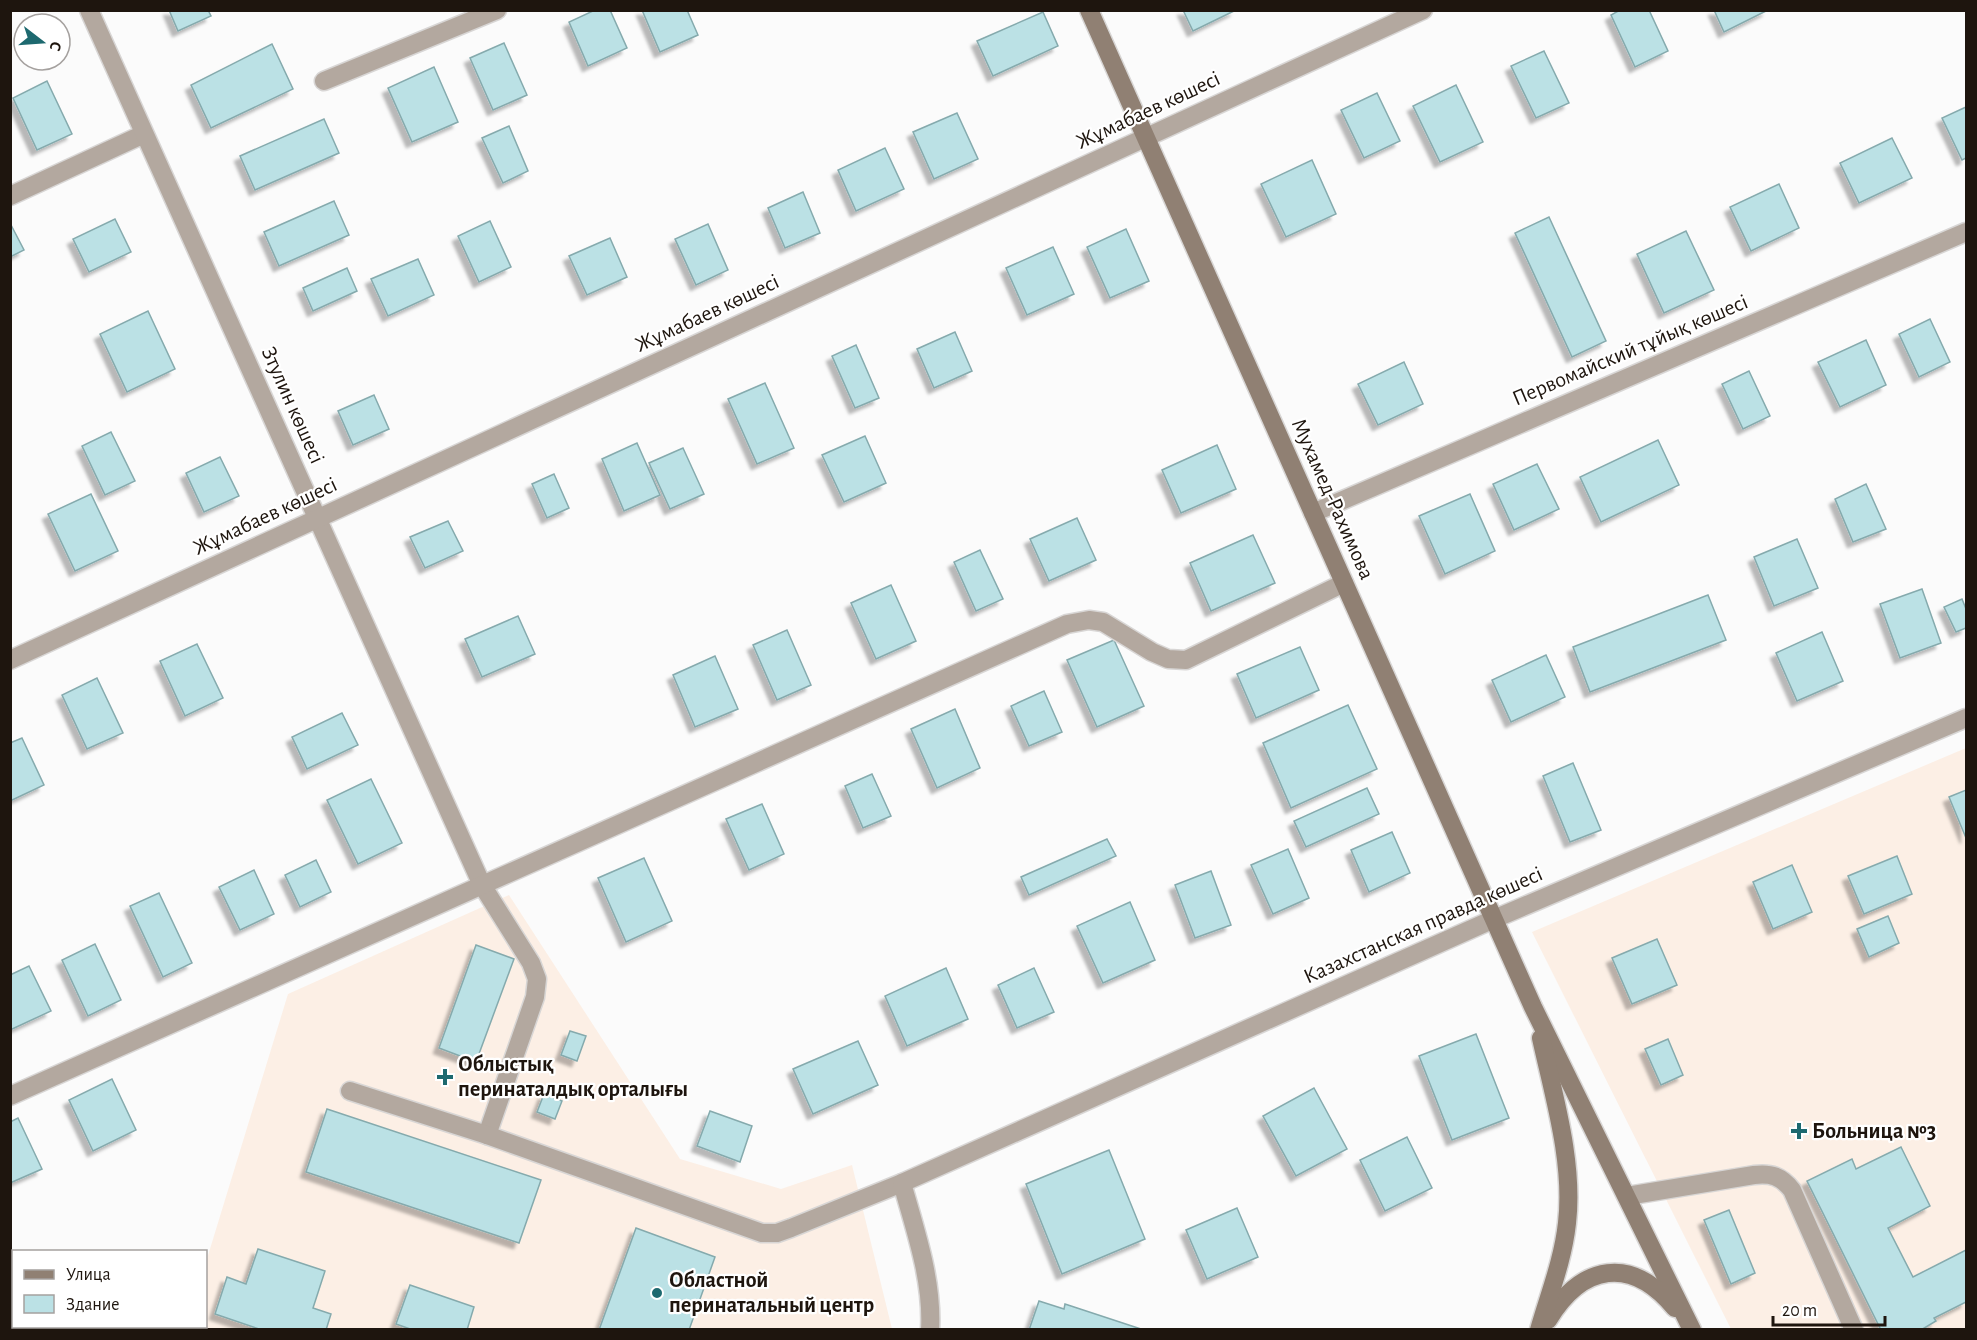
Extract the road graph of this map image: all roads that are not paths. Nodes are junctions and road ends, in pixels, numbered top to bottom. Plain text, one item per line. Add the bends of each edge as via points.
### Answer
1 (89, 10) edge
2 (497, 10) edge
3 (1089, 10) edge
4 (1423, 10) edge
5 (324, 81) dead end
6 (144, 134) junction
7 (1146, 138) junction
8 (10, 196) edge
9 (1966, 232) edge
10 (1313, 513) junction
11 (318, 518) junction
12 (1344, 583) junction
13 (10, 660) edge
14 (1966, 718) edge
15 (482, 885) junction
16 (1494, 919) junction
17 (1533, 1007) junction
18 (350, 1091) dead end
19 (10, 1096) edge
20 (487, 1135) junction
21 (902, 1183) junction
22 (1627, 1196) junction
23 (930, 1329) edge
24 (1540, 1329) edge
25 (1691, 1329) edge
26 (1854, 1329) edge

1 - 6 street, Зтулин көшесі
2 - 5 street
3 - 7 street, Мухамед-Рахимова
4 - 7 street, Жұмабаев көшесі
6 - 8 street
6 - 11 street, Зтулин көшесі
7 - 10 street, Мухамед-Рахимова
7 - 11 street, Жұмабаев көшесі
9 - 10 street, Первомайский тұйық көшесі
10 - 12 street, Мухамед-Рахимова
11 - 13 street, Жұмабаев көшесі
11 - 15 street, Зтулин көшесі
12 - 15 street via 1186,660 1168,659 1152,652 1103,622 1067,624
12 - 16 street, Мухамед-Рахимова
14 - 16 street, Казахстанская правда көшесі
15 - 19 street
15 - 20 street, Зтулин көшесі via 537,979 535,997
16 - 17 street, Мухамед-Рахимова
16 - 21 street, Казахстанская правда көшесі
17 - 22 street
17 - 24 street via 1561,1133 1569,1200 1562,1255
18 - 20 street, Казахстанская правда көшесі
20 - 21 street, Казахстанская правда көшесі via 762,1233 777,1233
21 - 23 street via 923,1262
22 - 25 street
22 - 26 street via 1754,1175 1779,1177 1792,1190
24 - 25 street via 1572,1288 1595,1276 1622,1273 1638,1277 1664,1294

